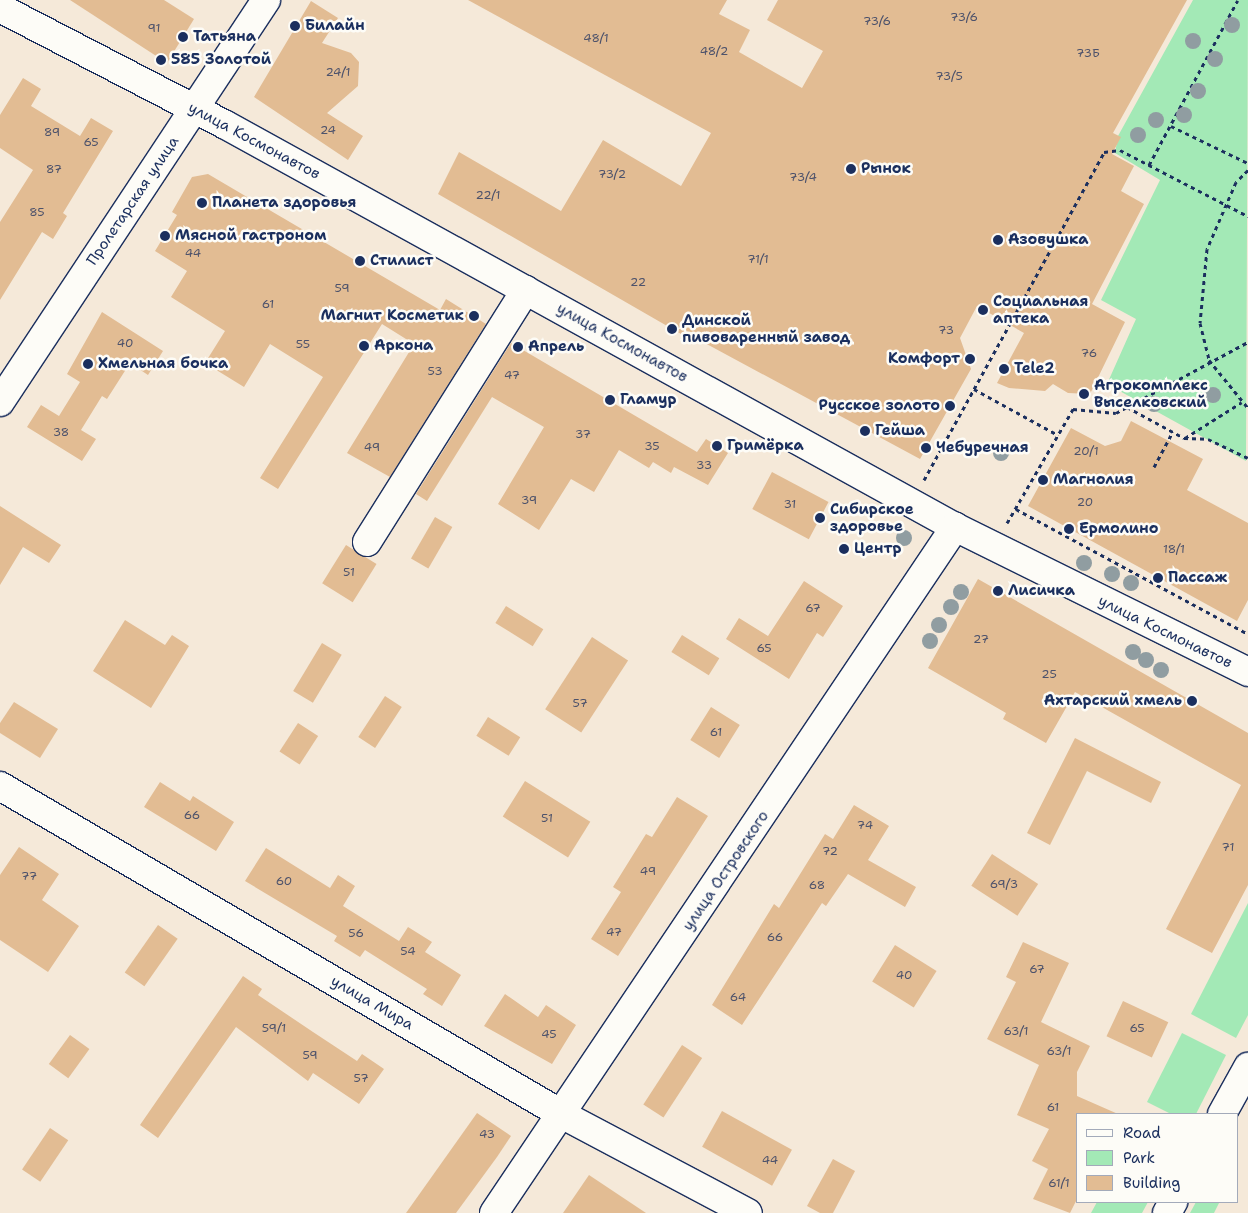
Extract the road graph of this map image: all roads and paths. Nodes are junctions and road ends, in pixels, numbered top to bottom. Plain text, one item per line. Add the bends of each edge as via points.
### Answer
1 (266, 0) edge
2 (1238, 0) edge
3 (0, 8) edge
4 (195, 108) junction
5 (1171, 126) junction
6 (1248, 162) edge
7 (1149, 165) junction
8 (1248, 170) edge
9 (1225, 204) junction
10 (1248, 216) edge
11 (526, 290) junction
12 (1248, 342) edge
13 (1209, 360) junction
14 (974, 389) junction
15 (0, 402) edge
16 (1242, 402) junction
17 (1127, 407) junction
18 (1248, 408) edge
19 (1173, 432) junction
20 (1058, 435) junction
21 (1184, 438) junction
22 (1248, 458) edge
23 (1154, 467) dead end
24 (924, 480) dead end
25 (1016, 509) junction
26 (955, 527) junction
27 (367, 542) dead end
28 (994, 547) junction
29 (1248, 634) edge
30 (1248, 672) edge
31 (0, 786) edge
32 (1248, 1067) edge
33 (1223, 1113) edge
34 (563, 1115) junction
35 (734, 1210) edge
36 (494, 1213) edge

1 - 4 street, Пролетарская улица
2 - 5 path
3 - 4 street, улица Космонавтов
4 - 11 street, улица Космонавтов
4 - 15 street, Пролетарская улица
5 - 6 path
5 - 7 path
7 - 9 path
7 - 14 path via 1120,150 1104,152
8 - 9 path via 1236,182
9 - 10 path
9 - 13 path via 1207,249 1200,288 1200,324
11 - 26 street, улица Космонавтов
11 - 27 street
12 - 13 path
13 - 16 path
13 - 17 path
14 - 20 path
14 - 24 path
16 - 18 path
16 - 21 path
17 - 19 path
17 - 20 path via 1116,413 1073,409
19 - 21 path
19 - 23 path
20 - 25 path
21 - 22 path via 1208,439
25 - 28 path
25 - 29 path
26 - 28 street, улица Космонавтов
26 - 34 street, улица Островского
28 - 30 street, улица Космонавтов
31 - 34 street, улица Мира
32 - 33 street
34 - 35 street, улица Мира
34 - 36 street, улица Островского

